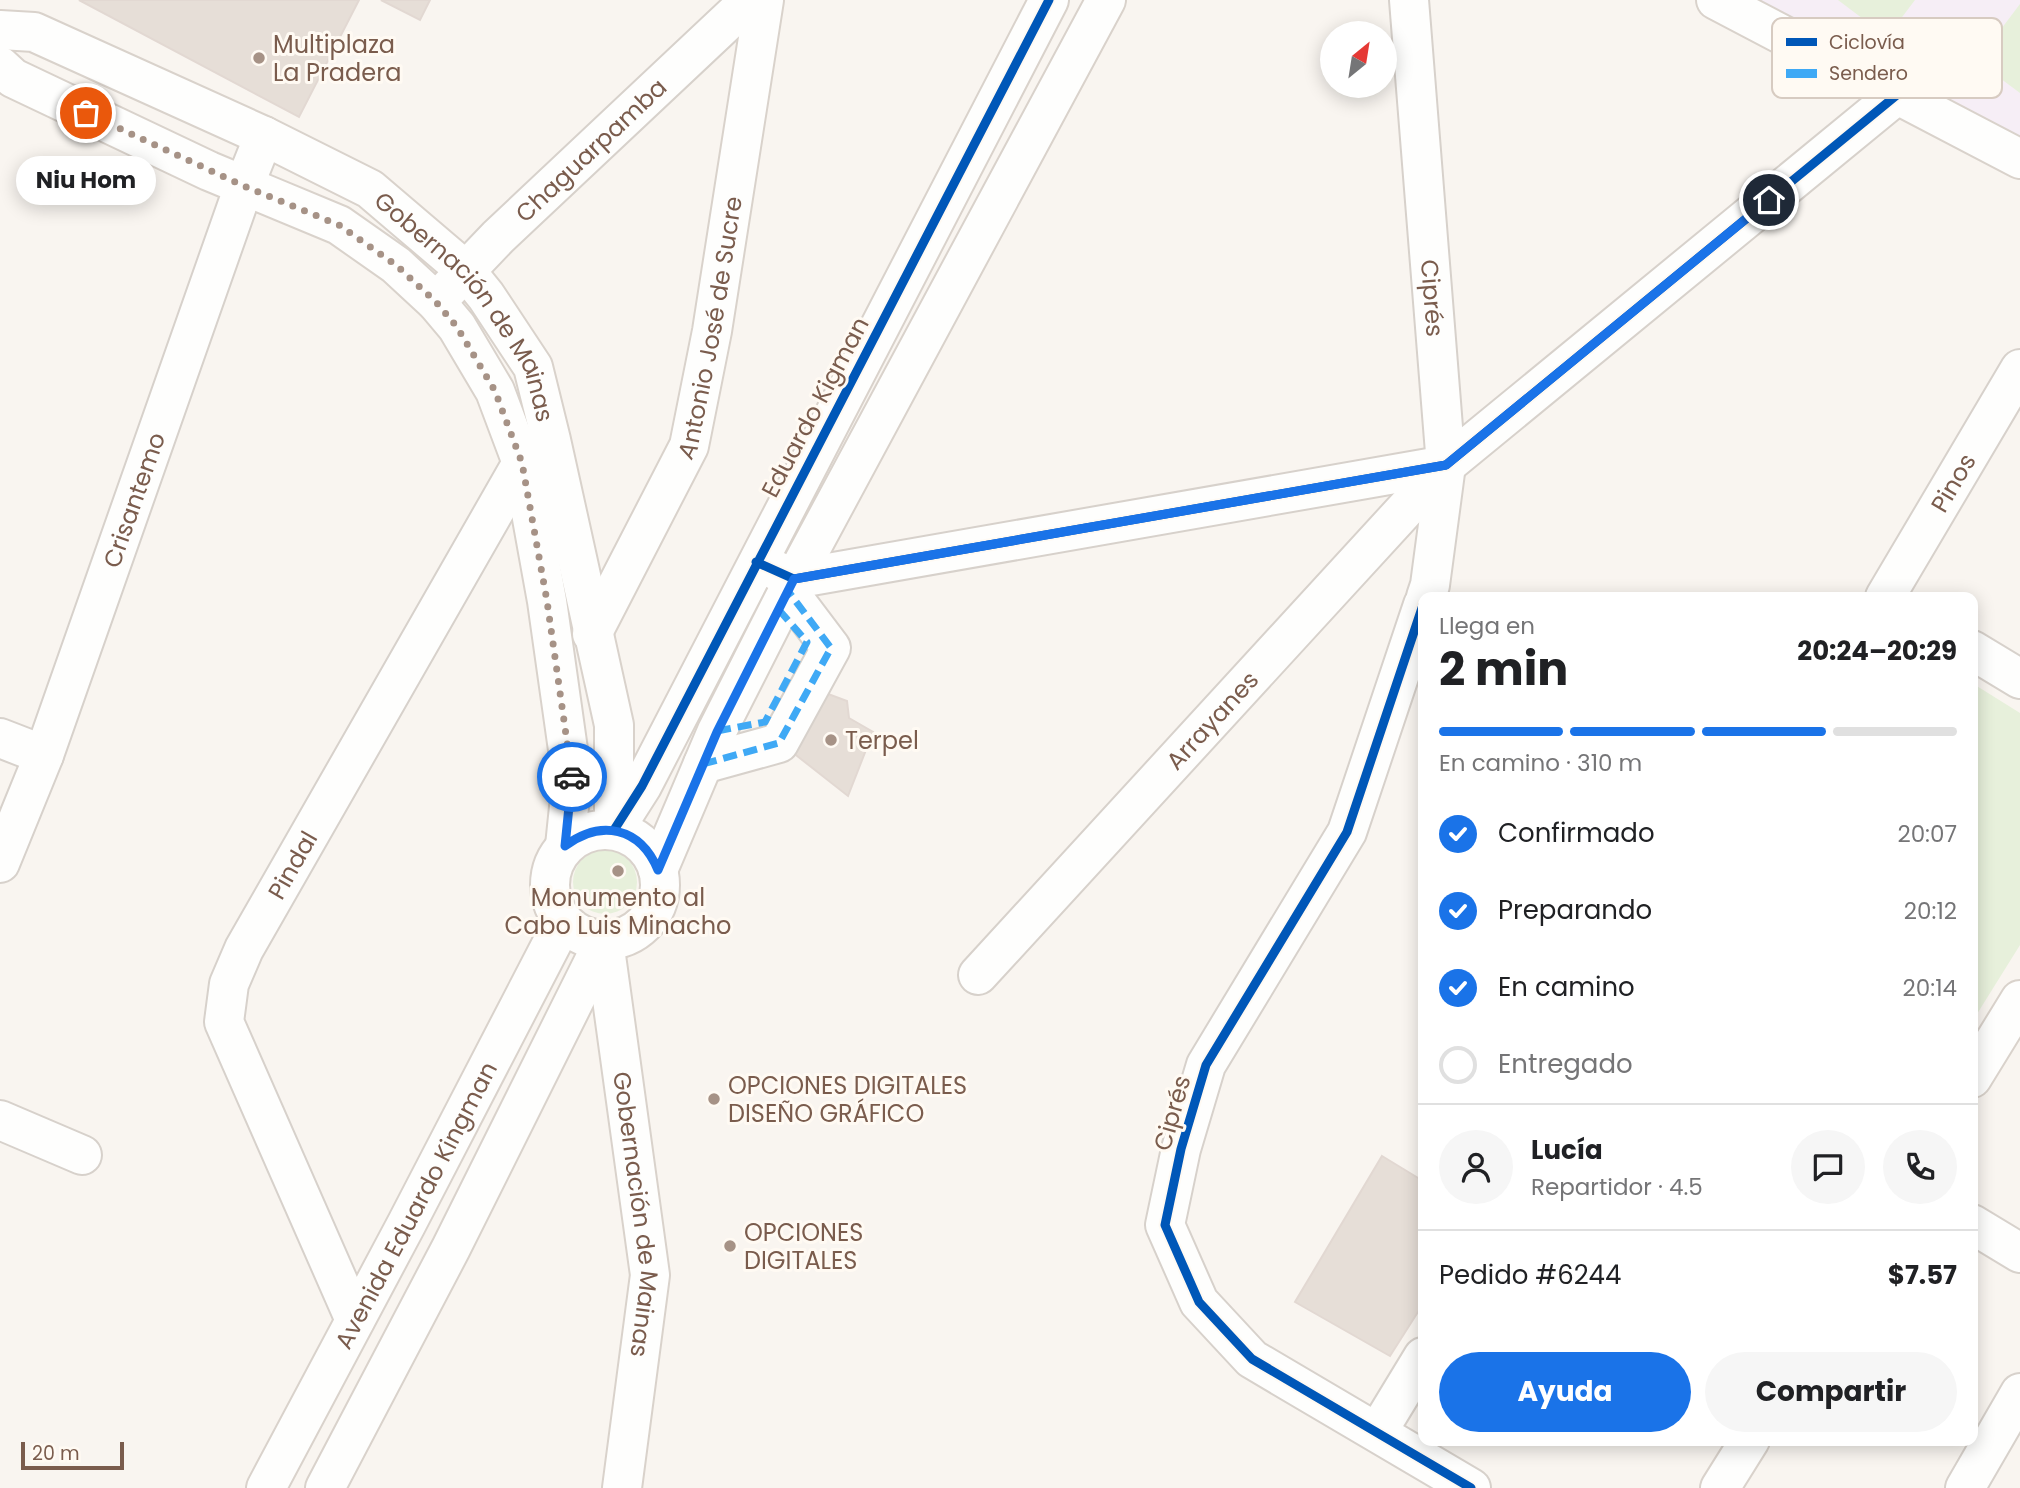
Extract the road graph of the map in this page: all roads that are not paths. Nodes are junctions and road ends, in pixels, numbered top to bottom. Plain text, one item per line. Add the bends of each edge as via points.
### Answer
1 (750, 0) edge
2 (764, 0) edge
3 (1049, 0) edge
4 (1105, 0) edge
5 (1409, 0) edge
6 (1716, 0) edge
7 (1772, 29) edge
8 (0, 30) edge
9 (0, 66) edge
10 (1893, 98) edge
11 (1906, 98) edge
12 (264, 136) junction
13 (2020, 159) edge
14 (244, 186) junction
15 (465, 270) junction
16 (436, 302) junction
17 (2020, 369) edge
18 (536, 452) junction
19 (1446, 465) junction
20 (756, 562) junction
21 (1428, 592) edge
22 (1887, 592) edge
23 (787, 593) junction
24 (1418, 620) edge
25 (592, 634) junction
26 (1978, 654) edge
27 (2020, 679) edge
28 (0, 738) edge
29 (710, 748) junction
30 (44, 755) junction
31 (614, 830) junction
32 (565, 846) junction
33 (0, 863) edge
34 (658, 870) junction
35 (563, 922) junction
36 (604, 941) junction
37 (978, 975) dead end
38 (2020, 1000) edge
39 (1978, 1068) edge
40 (0, 1120) edge
41 (82, 1156) dead end
42 (407, 1223) junction
43 (1978, 1228) edge
44 (451, 1248) junction
45 (2020, 1252) edge
46 (355, 1320) junction
47 (1418, 1365) edge
48 (2020, 1393) edge
49 (1378, 1432) junction
50 (1746, 1446) edge
51 (266, 1488) edge
52 (325, 1488) edge
53 (622, 1488) edge
54 (1471, 1488) edge
55 (1720, 1488) edge
56 (1965, 1488) edge

1 - 15 street, Chaguarpamba
2 - 25 street, Antonio José de Sucre via 689,446
3 - 20 street, Eduardo Kigman
4 - 23 street
5 - 19 street, Ciprés
6 - 7 street
8 - 12 street, Gobernación de Mainas via 34,32
9 - 14 street, Gobernación de Mainas via 13,78
10 - 19 street, Arrayanes
11 - 13 street
12 - 14 street, Crisantemo
12 - 15 street, Gobernación de Mainas via 370,189
14 - 16 street, Gobernación de Mainas via 339,225 396,265
14 - 30 street, Crisantemo
15 - 16 street, Chaguarpamba
15 - 18 street, Gobernación de Mainas via 533,367
16 - 18 street, Gobernación de Mainas via 457,327
17 - 22 street, Pinos
18 - 25 street, Gobernación de Mainas
18 - 32 street, Gobernación de Mainas via 547,601 572,778
18 - 46 street, Pindal via 244,949 229,984 225,1022
19 - 21 street, Ciprés
19 - 23 street
19 - 37 street, Arrayanes
20 - 23 street
20 - 31 street, Eduardo Kigman via 642,786
23 - 29 street
23 - 29 street via 831,648 779,743
24 - 49 street, Ciprés via 1347,832 1206,1065 1181,1149 1166,1225 1199,1302 1252,1359
25 - 31 street, Gobernación de Mainas via 614,725
26 - 27 street
28 - 30 street
29 - 34 street
30 - 33 street, Crisantemo
31 - 32 street via 590,832
31 - 34 street via 646,848
32 - 35 street via 549,883
34 - 36 street via 659,897 647,921 624,938
35 - 36 street via 575,932
35 - 42 street, Avenida Eduardo Kingman
36 - 44 street, Avenida Eduardo Kingman
36 - 53 street, Gobernación de Mainas via 650,1275
38 - 39 street
40 - 41 street
42 - 44 street
42 - 46 street, Avenida Eduardo Kingman
43 - 45 street
44 - 52 street, Avenida Eduardo Kingman
46 - 51 street, Avenida Eduardo Kingman
47 - 49 street
48 - 56 street
49 - 54 street, Ciprés
50 - 55 street

